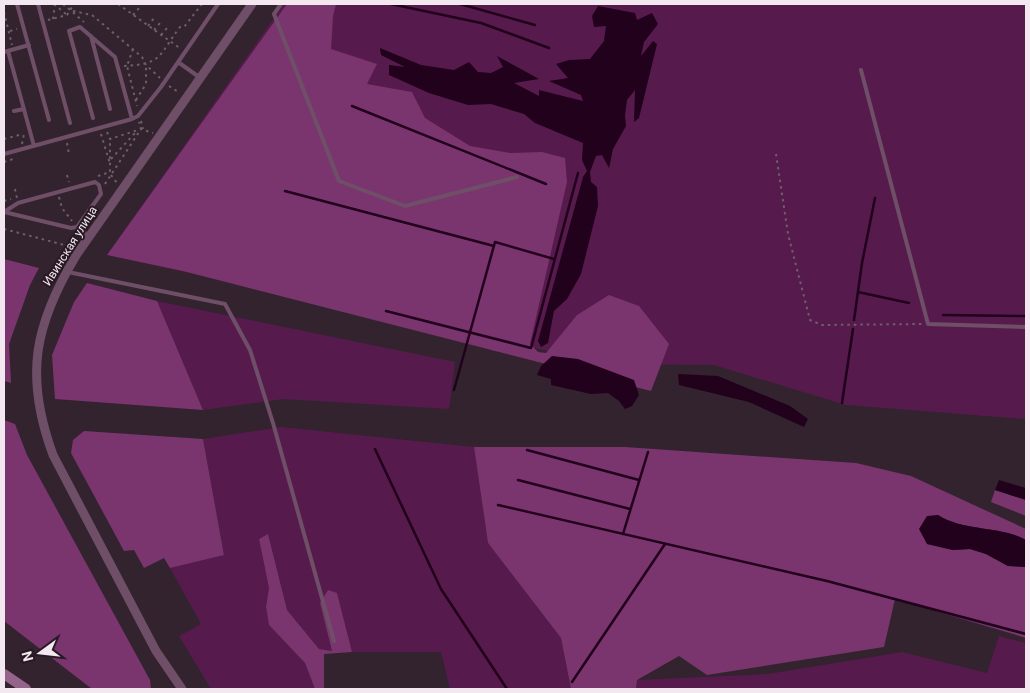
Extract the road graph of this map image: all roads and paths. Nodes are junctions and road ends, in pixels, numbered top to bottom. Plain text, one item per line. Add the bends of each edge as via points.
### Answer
1 (17, 4) edge
2 (38, 4) edge
3 (55, 4) edge
4 (63, 4) edge
5 (74, 4) edge
6 (118, 4) edge
7 (125, 4) edge
8 (202, 4) edge
9 (218, 4) edge
10 (252, 4) edge
11 (281, 4) edge
12 (122, 7) junction
13 (140, 7) dead end
14 (70, 11) junction
15 (4, 12) edge
16 (67, 15) dead end
17 (133, 15) junction
18 (154, 18) dead end
19 (53, 19) dead end
20 (160, 22) dead end
21 (148, 26) junction
22 (167, 28) dead end
23 (154, 30) junction
24 (161, 35) junction
25 (91, 36) junction
26 (170, 41) junction
27 (29, 45) junction
28 (133, 49) junction
29 (8, 51) edge
30 (185, 51) junction
31 (178, 62) junction
32 (146, 65) junction
33 (125, 66) junction
34 (861, 70) dead end
35 (201, 78) junction
36 (135, 100) junction
37 (24, 109) junction
38 (110, 109) dead end
39 (14, 112) dead end
40 (140, 114) junction
41 (93, 118) dead end
42 (132, 119) junction
43 (50, 120) dead end
44 (70, 123) dead end
45 (142, 129) junction
46 (31, 132) junction
47 (136, 132) junction
48 (154, 134) dead end
49 (110, 138) junction
50 (4, 139) edge
51 (75, 142) dead end
52 (34, 146) junction
53 (4, 154) edge
54 (69, 154) dead end
55 (776, 154) dead end
56 (23, 156) dead end
57 (111, 159) junction
58 (4, 162) edge
59 (110, 166) junction
60 (110, 174) junction
61 (67, 175) dead end
62 (517, 177) dead end
63 (92, 178) dead end
64 (74, 182) dead end
65 (69, 184) junction
66 (119, 185) dead end
67 (15, 189) dead end
68 (100, 190) junction
69 (57, 193) junction
70 (4, 201) edge
71 (4, 212) edge
72 (77, 227) junction
73 (4, 229) edge
74 (89, 236) junction
75 (72, 247) dead end
76 (66, 272) junction
77 (928, 324) junction
78 (1026, 327) edge
79 (334, 641) dead end
80 (4, 674) edge
81 (26, 689) edge
82 (182, 689) edge

1 - 27 lane
2 - 44 lane
3 - 16 path
3 - 19 path
4 - 14 path
5 - 14 path
6 - 12 path
7 - 12 path
8 - 26 path
9 - 30 lane
10 - 35 street, Ивинская улица
11 - 62 lane via 274,14 339,180 405,206
12 - 17 path
13 - 17 path
14 - 28 path via 92,16
15 - 29 path
17 - 21 path
18 - 21 path
20 - 23 path
21 - 23 path
22 - 24 path
23 - 24 path
24 - 26 path
25 - 38 lane
25 - 41 lane via 80,28 69,31
25 - 42 lane via 116,57
26 - 30 path
26 - 32 path via 159,58
27 - 29 lane
27 - 43 lane
28 - 32 path
28 - 33 path
29 - 37 lane
30 - 31 lane
31 - 35 lane
31 - 40 lane
32 - 33 path
32 - 36 path via 146,84
33 - 36 path
34 - 77 lane
35 - 74 street, Ивинская улица
36 - 40 path
37 - 39 lane
37 - 46 lane
40 - 42 lane
40 - 45 path
42 - 52 lane
45 - 47 path
45 - 48 path
45 - 60 path
46 - 50 path
46 - 52 lane
47 - 49 path
47 - 57 path
49 - 57 path
49 - 59 path via 108,132 101,134
51 - 54 path via 66,144
52 - 53 lane
55 - 77 path via 788,234 810,320 822,325
56 - 58 path
57 - 59 path
59 - 60 path
60 - 63 path
60 - 66 path
60 - 68 path
61 - 65 path
64 - 65 path
65 - 69 path via 56,188
67 - 70 path via 17,198
68 - 69 lane via 95,182
68 - 72 lane via 101,194
69 - 71 lane via 18,203
69 - 72 path via 62,208
71 - 72 lane
72 - 74 lane
73 - 75 path
74 - 76 street, Ивинская улица
76 - 79 lane via 225,304 250,350
76 - 82 street, Ивинская улица via 45,315 39,339 36,381 45,433 104,554 156,650
77 - 78 lane
80 - 81 main road

